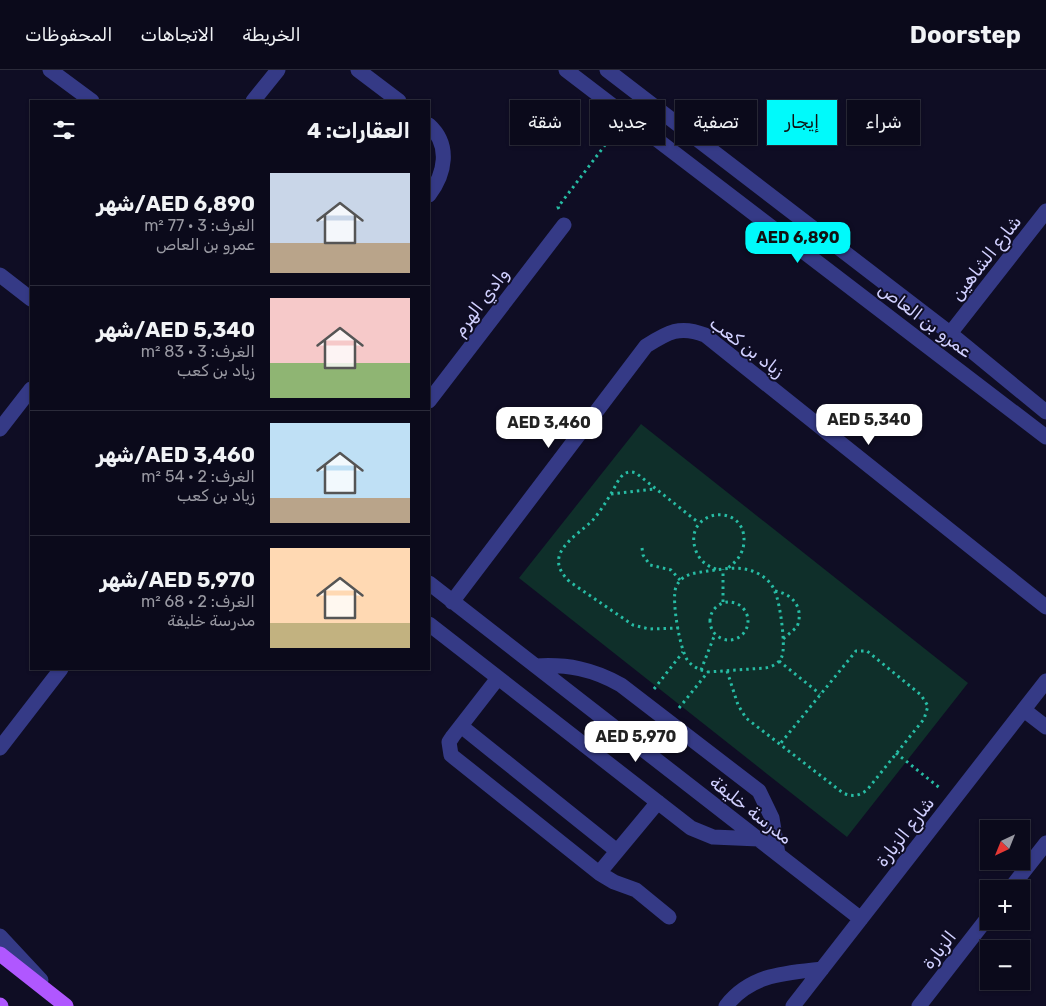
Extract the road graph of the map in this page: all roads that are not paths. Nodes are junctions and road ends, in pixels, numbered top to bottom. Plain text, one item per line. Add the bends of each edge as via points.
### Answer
1 (50, 70) edge
2 (278, 70) edge
3 (358, 70) edge
4 (566, 70) edge
5 (607, 70) edge
6 (91, 100) edge
7 (255, 100) edge
8 (398, 100) edge
9 (430, 126) edge
10 (430, 194) edge
11 (1046, 211) edge
12 (564, 224) road end
13 (0, 275) edge
14 (30, 298) edge
15 (950, 334) junction
16 (937, 352) junction
17 (30, 390) edge
18 (430, 400) edge
19 (1046, 412) edge
20 (0, 429) edge
21 (1046, 437) edge
22 (430, 584) edge
23 (452, 602) junction
24 (1046, 607) edge
25 (430, 625) edge
26 (536, 666) junction
27 (60, 670) edge
28 (498, 678) junction
29 (1046, 681) edge
30 (1024, 710) junction
31 (461, 726) junction
32 (1046, 727) edge
33 (0, 748) edge
34 (658, 802) junction
35 (759, 839) junction
36 (1046, 843) edge
37 (617, 851) junction
38 (778, 854) junction
39 (599, 873) junction
40 (1017, 880) edge
41 (669, 917) dead end
42 (861, 919) junction
43 (980, 928) edge
44 (0, 936) edge
45 (0, 954) edge
46 (822, 969) junction
47 (63, 1003) edge
48 (726, 1006) edge
49 (794, 1006) edge
50 (919, 1006) edge

1 - 6 street
2 - 7 street
3 - 8 street
4 - 16 street, عمرو بن العاص
5 - 15 street, عمرو بن العاص
9 - 10 street via 443,148 444,167
11 - 15 street, شارع الشاهين
12 - 18 street, وادي الهرم
13 - 14 street
15 - 16 street, شارع الشاهين
15 - 19 street, عمرو بن العاص
16 - 21 street, عمرو بن العاص
17 - 20 street
22 - 23 street, مدرسة خليفة
23 - 24 street, زياد بن كعب via 646,346 675,330 692,329 705,335
23 - 26 street, مدرسة خليفة
25 - 28 street
26 - 35 street, مدرسة خليفة
26 - 38 street via 588,670 621,685 668,721 758,792 772,818
27 - 33 street
28 - 31 street
28 - 34 street
29 - 30 street, شارع الزبارة
30 - 32 street
30 - 42 street, شارع الزبارة
31 - 37 street
31 - 39 street via 449,742 455,760
34 - 35 street via 702,834
34 - 37 street
35 - 38 street, مدرسة خليفة
36 - 40 street
37 - 39 street
38 - 42 street, مدرسة خليفة
39 - 41 street via 636,890
42 - 46 street, شارع الزبارة
43 - 50 street, الزبارة
44 - 47 street
45 - 47 main road
46 - 48 street via 758,979 743,988
46 - 49 street, شارع الزبارة

